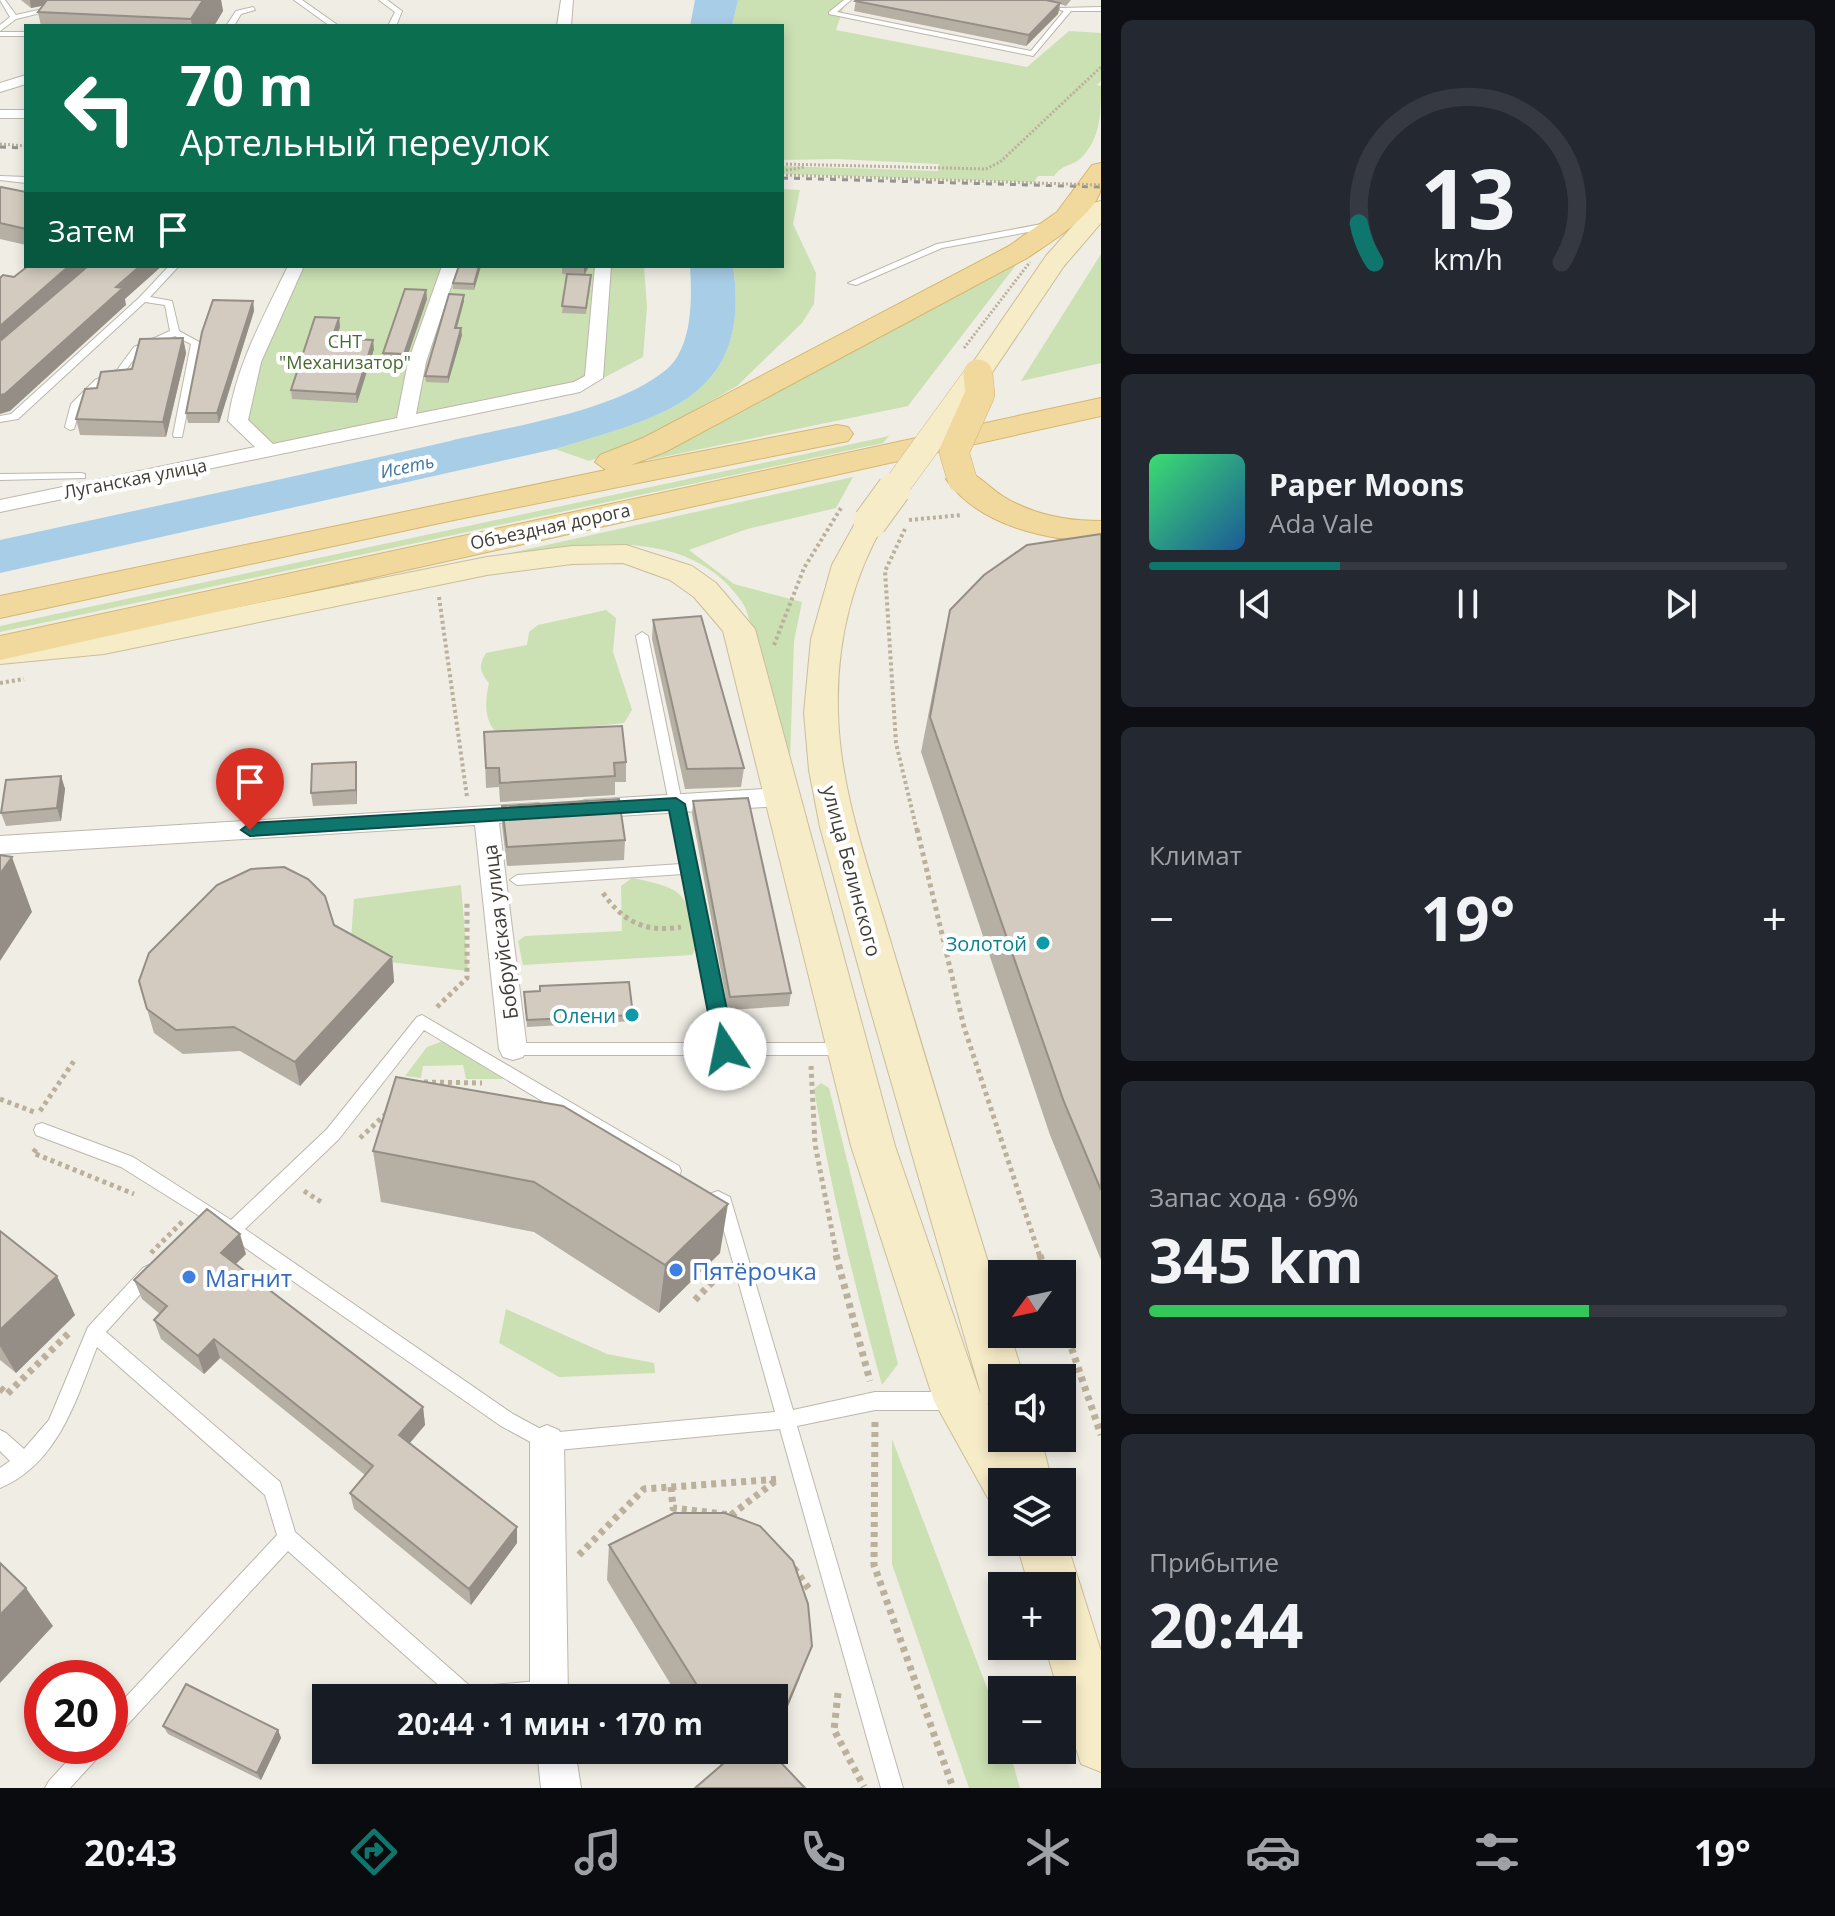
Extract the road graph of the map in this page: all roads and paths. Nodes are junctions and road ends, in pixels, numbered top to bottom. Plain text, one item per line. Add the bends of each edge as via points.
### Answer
1 (1, 0) edge
2 (91, 0) edge
3 (241, 0) edge
4 (297, 0) edge
5 (382, 0) edge
6 (567, 0) edge
7 (848, 0) edge
8 (1054, 8) edge
9 (1098, 10) edge
10 (1068, 11) junction
11 (220, 16) dead end
12 (236, 16) junction
13 (14, 17) junction
14 (1101, 20) edge
15 (231, 24) edge
16 (332, 24) edge
17 (393, 24) edge
18 (564, 24) edge
19 (0, 32) edge
20 (24, 34) edge
21 (1101, 67) edge
22 (24, 80) edge
23 (0, 88) edge
24 (0, 114) edge
25 (24, 114) edge
26 (0, 144) edge
27 (24, 146) edge
28 (784, 164) edge
29 (818, 165) junction
30 (986, 169) junction
31 (1101, 170) edge
32 (784, 173) edge
33 (784, 173) edge
34 (0, 178) edge
35 (24, 180) edge
36 (974, 181) junction
37 (1095, 198) edge
38 (1060, 223) junction
39 (172, 268) edge
40 (295, 268) edge
41 (449, 268) edge
42 (603, 268) edge
43 (853, 283) dead end
44 (143, 299) junction
45 (175, 332) junction
46 (978, 374) junction
47 (1101, 378) edge
48 (1101, 407) edge
49 (1101, 413) edge
50 (1046, 418) junction
51 (0, 419) edge
52 (903, 420) dead end
53 (406, 422) junction
54 (70, 427) dead end
55 (858, 430) dead end
56 (178, 435) dead end
57 (270, 451) junction
58 (81, 476) dead end
59 (0, 477) edge
60 (0, 506) edge
61 (843, 506) dead end
62 (449, 511) junction
63 (972, 515) dead end
64 (385, 525) junction
65 (1101, 531) edge
66 (0, 589) edge
67 (438, 592) dead end
68 (0, 607) edge
69 (642, 636) dead end
70 (773, 649) dead end
71 (0, 650) edge
72 (781, 797) junction
73 (676, 804) junction
74 (478, 816) junction
75 (0, 845) edge
76 (689, 869) junction
77 (592, 875) junction
78 (517, 880) dead end
79 (700, 926) junction
80 (466, 943) dead end
81 (422, 1021) junction
82 (513, 1049) joint
83 (725, 1049) junction
84 (846, 1049) junction
85 (416, 1082) edge
86 (527, 1084) junction
87 (476, 1085) dead end
88 (473, 1096) edge
89 (0, 1099) edge
90 (392, 1102) edge
91 (389, 1112) junction
92 (404, 1113) edge
93 (40, 1122) joint
94 (356, 1141) dead end
95 (314, 1181) dead end
96 (303, 1191) dead end
97 (207, 1212) junction
98 (190, 1229) edge
99 (232, 1230) junction
100 (739, 1254) junction
101 (161, 1260) edge
102 (1041, 1260) edge
103 (695, 1300) dead end
104 (94, 1333) junction
105 (1071, 1348) edge
106 (980, 1393) edge
107 (789, 1419) junction
108 (1101, 1435) edge
109 (0, 1439) edge
110 (547, 1442) junction
111 (25, 1462) junction
112 (1003, 1468) edge
113 (779, 1478) junction
114 (0, 1479) edge
115 (671, 1487) junction
116 (783, 1492) dead end
117 (731, 1515) junction
118 (744, 1523) edge
119 (287, 1538) junction
120 (578, 1556) dead end
121 (788, 1559) edge
122 (804, 1564) dead end
123 (1076, 1658) edge
124 (452, 1684) edge
125 (549, 1684) edge
126 (838, 1685) dead end
127 (128, 1710) edge
128 (1101, 1744) edge
129 (78, 1764) edge
130 (558, 1764) edge
131 (56, 1788) edge
132 (561, 1788) edge
133 (864, 1788) edge
134 (892, 1788) edge

1 - 13 lane
2 - 13 lane
3 - 12 lane via 253,9
4 - 16 lane
5 - 17 lane via 399,11
6 - 18 street
7 - 10 lane via 831,13 1033,54
8 - 10 lane
9 - 10 lane
9 - 14 lane via 1094,15
11 - 12 lane
12 - 15 lane
13 - 19 lane
19 - 20 lane
21 - 30 path via 1000,162
22 - 23 street
24 - 25 street
26 - 27 path
28 - 29 path
29 - 30 path
29 - 32 path
30 - 36 path
31 - 37 main road
33 - 36 path
34 - 35 lane
36 - 37 path, bridge via 1038,183
37 - 38 main road
37 - 46 main road, улица Белинского
38 - 43 lane via 940,246
38 - 62 main road via 1018,252 654,445
39 - 44 lane
40 - 57 street via 239,408 238,421
41 - 53 street via 429,323
42 - 53 street, Луганская улица via 594,378 580,386
44 - 45 lane via 169,303
44 - 51 lane via 14,417
45 - 54 lane via 137,349 120,372 99,382 76,404
45 - 56 lane via 196,343
46 - 65 main road, bridge via 980,394 954,452 962,479 1015,515 1068,529
46 - 106 main road, улица Белинского, bridge via 855,544 825,650 821,714 828,785 910,1081
47 - 52 main road
48 - 50 main road, Объездная дорога
49 - 50 main road
50 - 71 main road, Объездная дорога
53 - 57 street, Луганская улица
55 - 62 main road, Объездная дорога
57 - 60 street, Луганская улица
58 - 59 lane
61 - 70 path via 804,568
62 - 64 main road, Объездная дорога
63 - 102 path via 910,518 885,571 896,743 964,1027
64 - 66 main road via 279,533
64 - 68 main road
67 - 74 path
69 - 73 lane
71 - 72 main road via 104,644 487,566 626,554 681,573 731,616 739,629
72 - 73 street
72 - 84 main road
73 - 74 street
73 - 76 lane
74 - 75 street
74 - 82 street, Бобруйская улица
76 - 77 lane
76 - 79 lane
77 - 78 lane
77 - 79 path via 607,900 638,927 651,931
79 - 83 lane
80 - 81 path via 467,978
81 - 86 lane
81 - 99 lane via 333,1134
82 - 83 lane
83 - 84 lane
84 - 106 main road via 873,1146
85 - 86 path
86 - 100 lane via 724,1202
87 - 88 path
89 - 93 path
90 - 91 path
91 - 92 path
91 - 94 path
93 - 97 lane via 127,1162
95 - 96 path
97 - 98 lane
97 - 99 lane
99 - 110 lane via 507,1420
100 - 103 path
100 - 107 lane
101 - 104 lane
104 - 111 lane via 56,1426
104 - 119 lane via 273,1489
105 - 108 path
106 - 107 lane via 875,1401
106 - 112 main road
107 - 110 lane
107 - 134 lane
109 - 111 lane
110 - 125 street
111 - 114 lane
113 - 115 path
113 - 116 path
113 - 117 path
115 - 117 path via 673,1508
115 - 120 path via 644,1489
117 - 118 path
119 - 124 lane
119 - 127 lane
121 - 122 path via 812,1593
123 - 128 main road
126 - 133 path via 834,1730
129 - 131 lane
130 - 132 street

